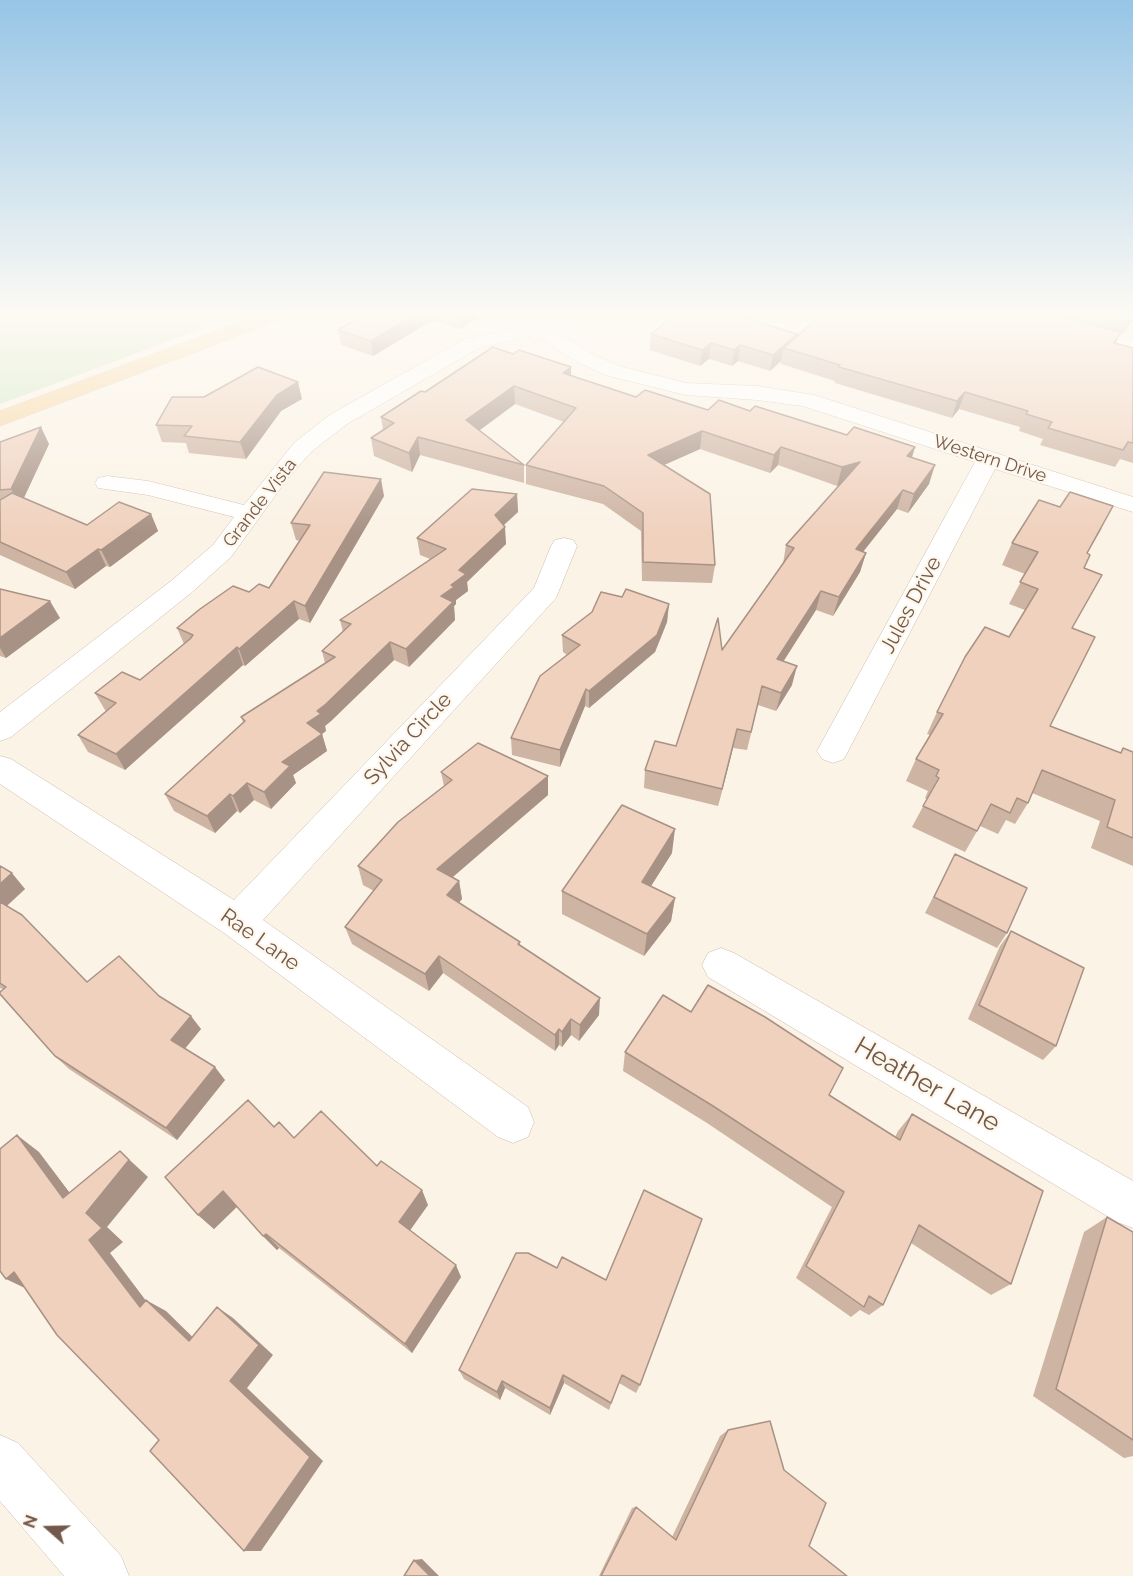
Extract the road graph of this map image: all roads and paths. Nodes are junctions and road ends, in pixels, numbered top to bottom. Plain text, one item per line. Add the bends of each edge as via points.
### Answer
1 (89, 386) edge
2 (396, 386) edge
3 (675, 386) edge
4 (0, 419) edge
5 (989, 458) junction
6 (106, 483) dead end
7 (1133, 505) edge
8 (251, 514) junction
9 (564, 546) dead end
10 (0, 729) edge
11 (833, 751) dead end
12 (0, 768) edge
13 (237, 922) junction
14 (721, 964) dead end
15 (513, 1122) dead end
16 (1133, 1206) edge
17 (0, 1461) edge
18 (101, 1576) edge

1 - 4 main road
2 - 8 street, Grande Vista via 339,419 303,447
3 - 5 street, Western Drive via 806,400
5 - 7 street, Western Drive
5 - 11 street, Jules Drive
6 - 8 street via 148,488
8 - 10 street, Grande Vista via 222,551 182,587
9 - 13 street, Sylvia Circle via 546,592
12 - 13 street, Rae Lane
13 - 15 street, Rae Lane
14 - 16 street, Heather Lane
17 - 18 street

